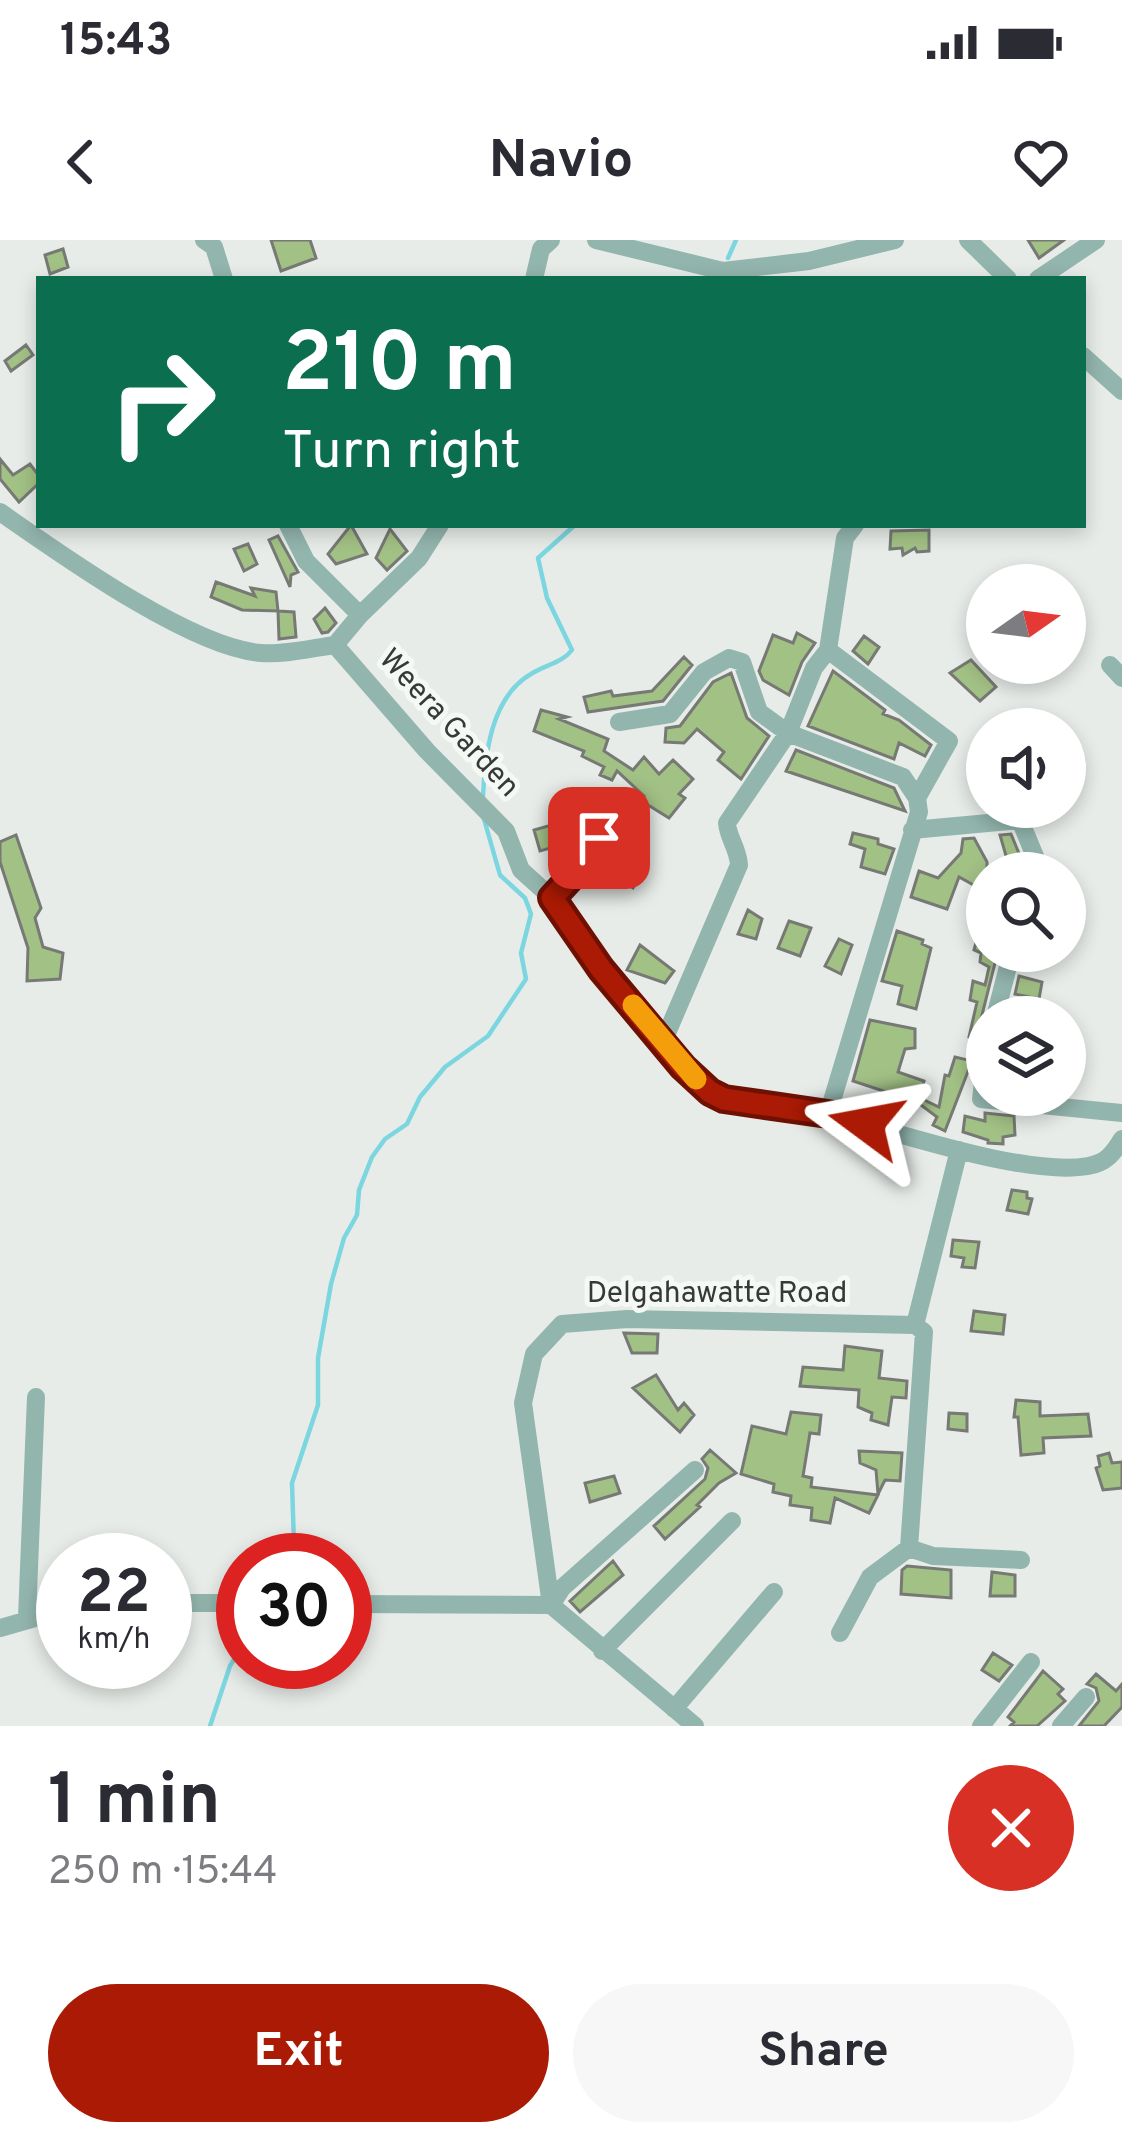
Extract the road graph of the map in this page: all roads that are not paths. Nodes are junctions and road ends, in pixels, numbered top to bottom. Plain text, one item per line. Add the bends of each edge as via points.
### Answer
1 (236, 240) edge
2 (551, 240) edge
3 (596, 240) edge
4 (895, 240) edge
5 (968, 240) edge
6 (1096, 240) edge
7 (209, 244) edge
8 (223, 276) edge
9 (535, 276) edge
10 (1005, 276) edge
11 (1042, 276) edge
12 (1086, 359) edge
13 (1122, 391) edge
14 (0, 512) edge
15 (290, 528) edge
16 (438, 528) edge
17 (853, 528) edge
18 (360, 615) junction
19 (335, 645) junction
20 (828, 650) junction
21 (619, 722) dead end
22 (788, 734) junction
23 (917, 798) junction
24 (912, 830) junction
25 (599, 838) dead end
26 (1033, 852) edge
27 (552, 898) junction
28 (664, 1040) junction
29 (1086, 1109) edge
30 (1122, 1113) edge
31 (828, 1114) junction
32 (1122, 1139) edge
33 (959, 1150) junction
34 (915, 1325) junction
35 (35, 1397) dead end
36 (695, 1469) dead end
37 (732, 1521) dead end
38 (909, 1548) junction
39 (1021, 1560) dead end
40 (773, 1592) dead end
41 (372, 1604) edge
42 (551, 1605) junction
43 (36, 1615) edge
44 (27, 1617) junction
45 (0, 1628) edge
46 (840, 1633) dead end
47 (602, 1651) junction
48 (1031, 1662) dead end
49 (1086, 1697) dead end
50 (674, 1709) junction
51 (695, 1726) edge
52 (981, 1726) edge
53 (1061, 1726) edge

1 - 7 street
2 - 9 street
3 - 4 street via 723,271
5 - 10 street
6 - 11 street
7 - 8 street
12 - 13 street
14 - 19 street via 208,639 261,653
15 - 18 street via 306,561
16 - 18 street
17 - 20 street
18 - 19 street
19 - 27 street, Weera Garden via 506,831 521,870
20 - 22 street
20 - 23 street via 949,740
21 - 22 street via 670,714 704,672 729,658 742,662 759,712
22 - 23 street via 903,777
22 - 28 street via 727,823 739,865
23 - 24 street
24 - 26 street via 1020,820
24 - 31 street
25 - 27 street
27 - 28 street, Weera Garden
28 - 31 street, Weera Garden via 724,1099
29 - 30 street
31 - 33 street, Weera Garden
32 - 33 street, Weera Garden via 1109,1160 1086,1167
33 - 34 street
34 - 38 street via 924,1332
34 - 42 street, Delgahawatte Road via 628,1318 562,1324 534,1354 523,1403
35 - 44 street
36 - 42 street
37 - 47 street
38 - 39 street
38 - 46 street via 870,1577
40 - 50 street
41 - 42 street
42 - 47 street
43 - 44 street
44 - 45 street
47 - 50 street
48 - 52 street
49 - 53 street
50 - 51 street

